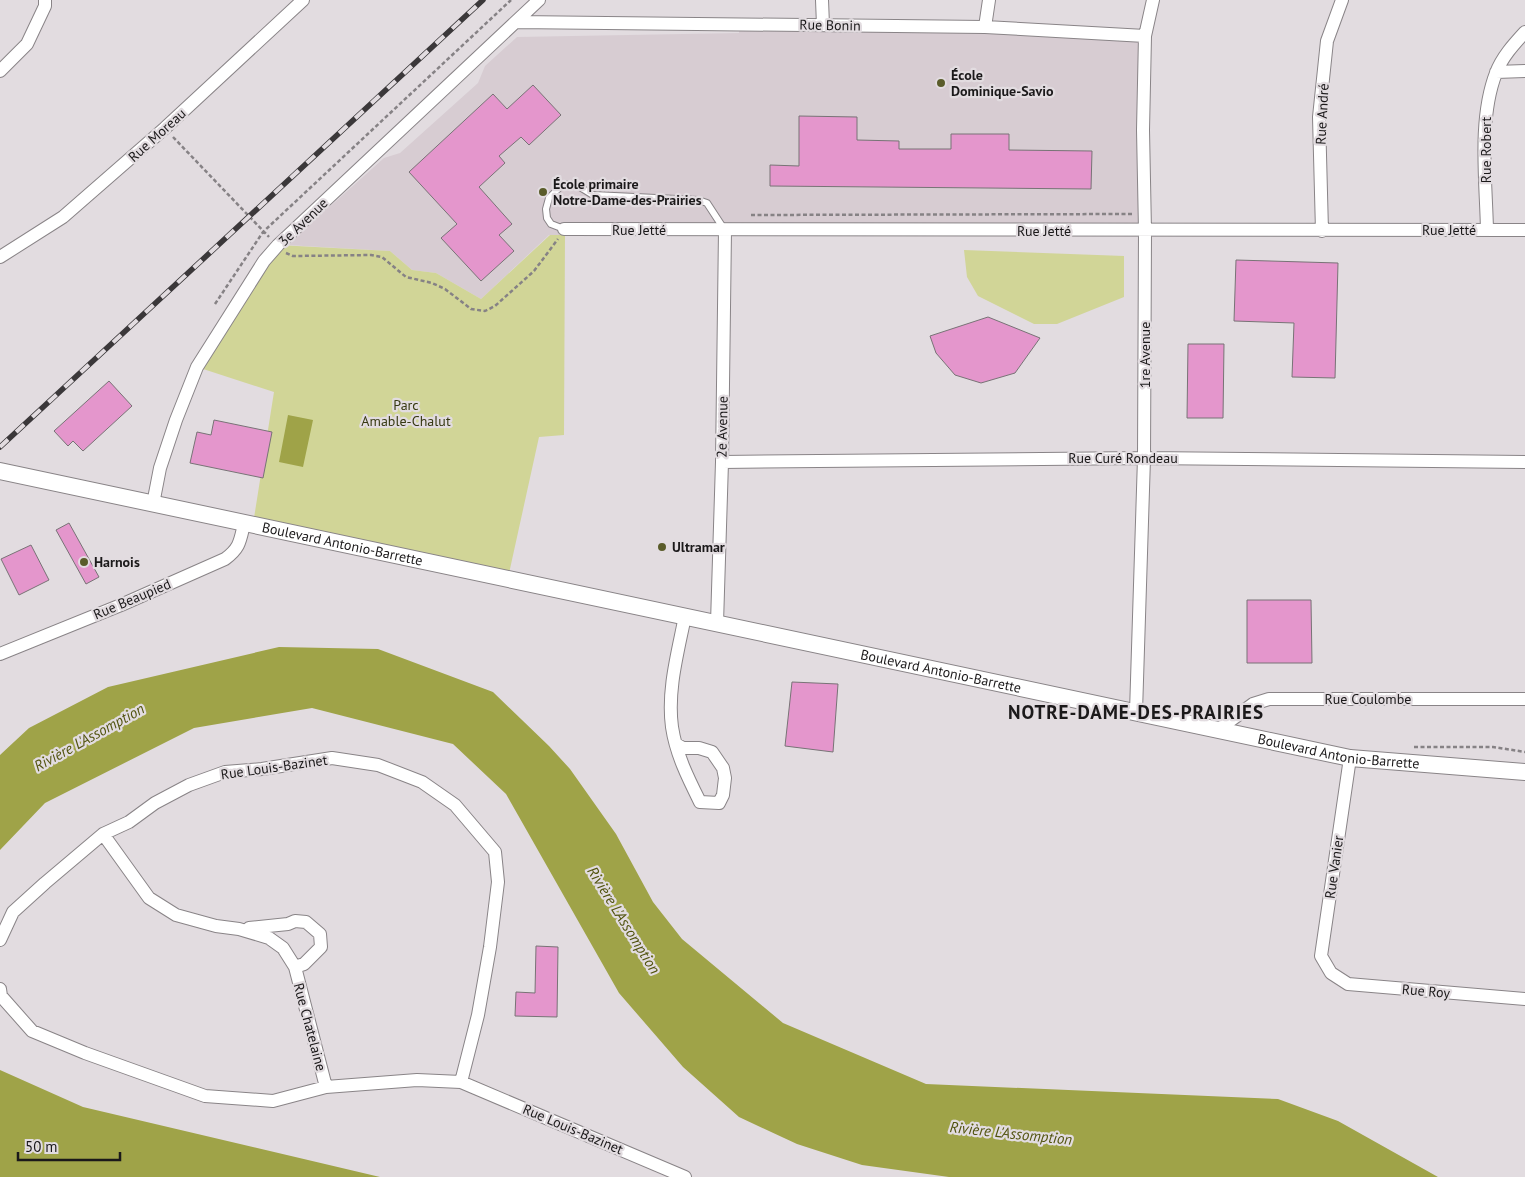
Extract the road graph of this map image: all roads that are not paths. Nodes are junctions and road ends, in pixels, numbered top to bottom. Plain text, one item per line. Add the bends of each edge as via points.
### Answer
1 (45, 0) edge
2 (303, 0) edge
3 (539, 0) edge
4 (822, 0) edge
5 (989, 0) edge
6 (1153, 0) edge
7 (1342, 0) edge
8 (516, 22) junction
9 (823, 25) junction
10 (985, 27) junction
11 (1525, 32) edge
12 (1145, 36) junction
13 (0, 71) edge
14 (1525, 71) edge
15 (1496, 72) junction
16 (564, 229) joint
17 (725, 230) junction
18 (1487, 230) junction
19 (1525, 230) edge
20 (1145, 231) junction
21 (1322, 231) junction
22 (0, 257) edge
23 (1144, 458) junction
24 (722, 462) junction
25 (1525, 462) edge
26 (0, 471) edge
27 (154, 504) junction
28 (244, 524) junction
29 (684, 616) junction
30 (717, 623) junction
31 (0, 654) edge
32 (1525, 699) edge
33 (1136, 712) junction
34 (1219, 729) junction
35 (676, 744) junction
36 (1350, 758) junction
37 (1525, 772) edge
38 (103, 834) junction
39 (239, 929) junction
40 (0, 940) edge
41 (295, 967) junction
42 (1331, 973) joint
43 (0, 990) edge
44 (1525, 999) edge
45 (462, 1082) junction
46 (326, 1087) junction
47 (685, 1177) edge

1 - 13 street via 27,44
2 - 22 street, Rue Moreau via 63,217
3 - 8 street, 3e Avenue
4 - 9 street
5 - 10 street
6 - 12 street, 1re Avenue
7 - 21 street, Rue André via 1327,41 1319,118
8 - 9 street, Rue Bonin
8 - 27 street, 3e Avenue via 264,261 197,367 160,468
9 - 10 street, Rue Bonin
10 - 12 street, Rue Bonin
11 - 15 street, Rue Robert via 1510,48
12 - 20 street, 1re Avenue
14 - 15 street
15 - 18 street, Rue Robert via 1486,107
16 - 17 street, Rue Jetté
16 - 17 lane via 552,224 547,218 546,208 549,198 559,188 575,184 593,195 698,200 706,203
17 - 20 street, Rue Jetté
17 - 24 street, 2e Avenue
18 - 19 street, Rue Jetté
18 - 21 street, Rue Jetté
20 - 21 street, Rue Jetté
20 - 23 street, 1re Avenue
23 - 24 street, Rue Curé Rondeau
23 - 25 street, Rue Curé Rondeau
23 - 33 street, 1re Avenue
24 - 30 street, 2e Avenue
26 - 27 street, Boulevard Antonio-Barrette
27 - 28 street, Boulevard Antonio-Barrette
28 - 29 street, Boulevard Antonio-Barrette
28 - 31 street, Rue Beaupied via 239,546 225,558
29 - 30 street, Boulevard Antonio-Barrette
29 - 35 street via 671,709
30 - 33 street, Boulevard Antonio-Barrette
32 - 34 street, Rue Coulombe via 1269,699 1253,704
33 - 34 street, Boulevard Antonio-Barrette
34 - 36 street, Boulevard Antonio-Barrette
35 - 35 street via 684,771 700,802 719,802 725,778 723,768 712,752
36 - 37 street, Boulevard Antonio-Barrette
36 - 42 street, Rue Vanier via 1321,956
38 - 39 street, Rue Chatelaine via 149,898 176,914
38 - 40 street, Rue Louis-Bazinet via 13,912
38 - 45 street, Rue Louis-Bazinet via 189,785 225,772 332,758 378,765 422,782 455,805 495,852 498,882 490,947
39 - 41 street, Rue Chatelaine via 269,938 283,948
39 - 41 street, Rue Chatelaine via 306,922 320,934 320,947 304,964
41 - 46 street, Rue Chatelaine
42 - 44 street, Rue Roy via 1348,984
43 - 46 street, Rue Louis-Bazinet via 1,996 32,1031 205,1096 273,1101
45 - 46 street, Rue Louis-Bazinet via 417,1080
45 - 47 street, Rue Louis-Bazinet

